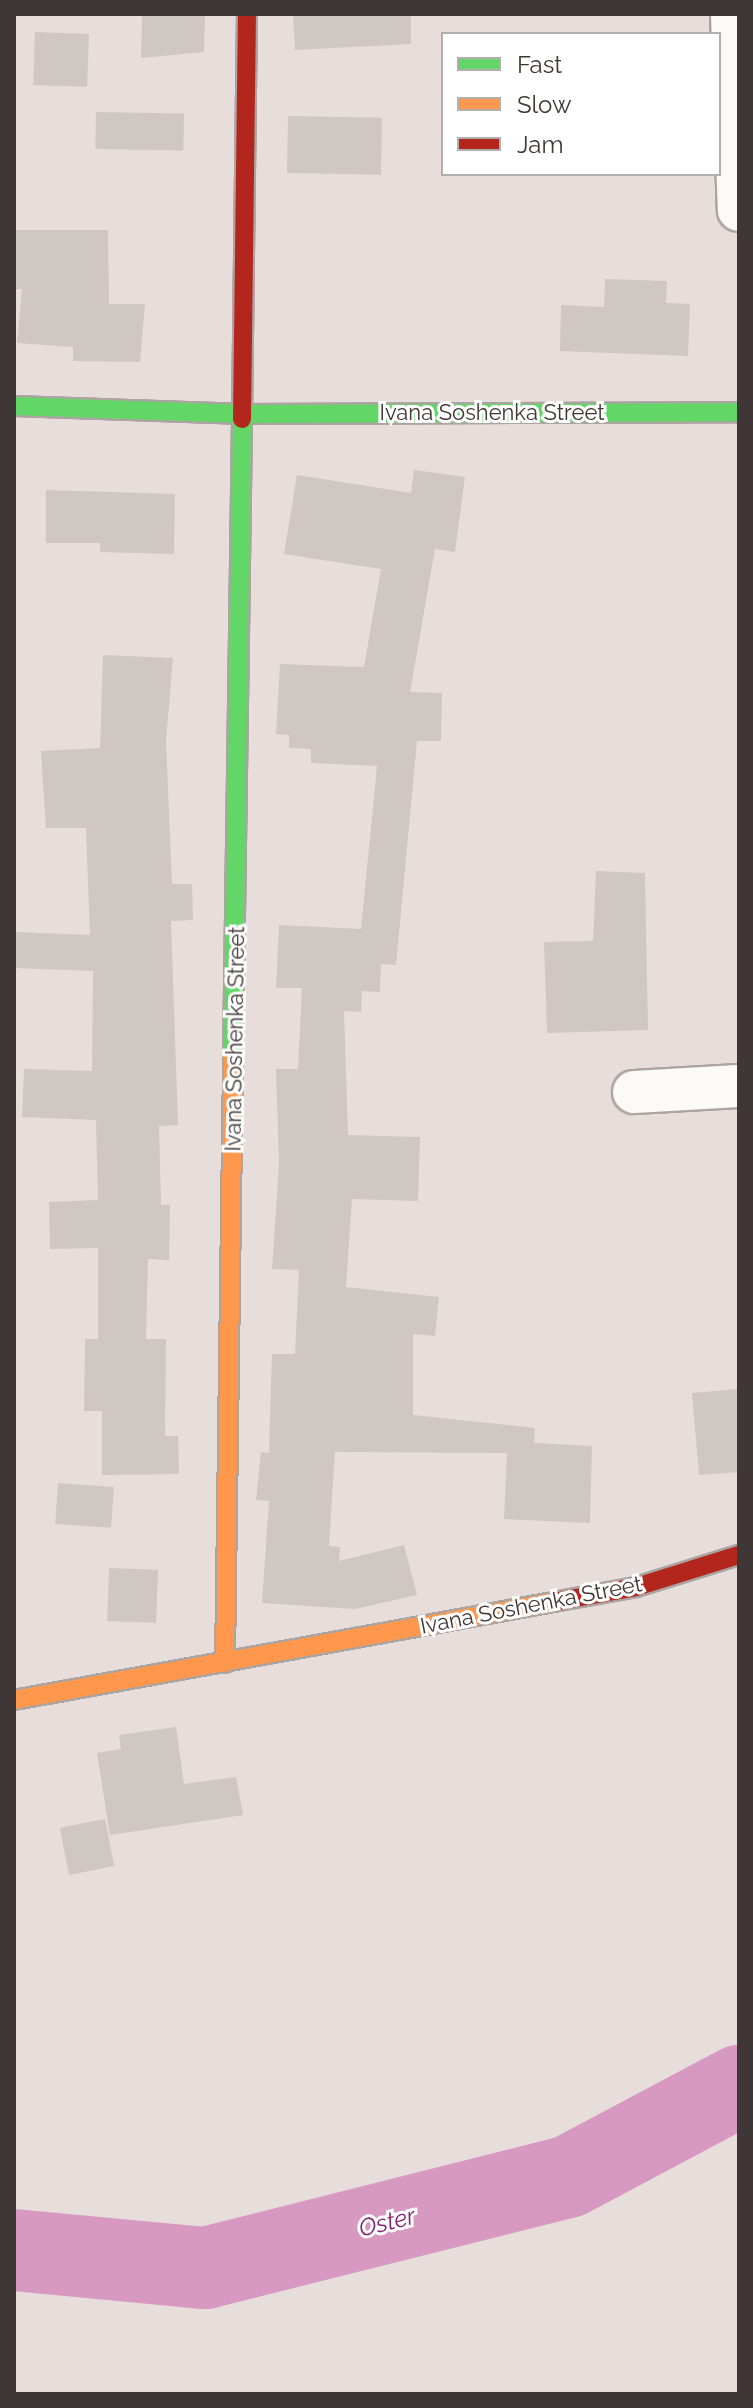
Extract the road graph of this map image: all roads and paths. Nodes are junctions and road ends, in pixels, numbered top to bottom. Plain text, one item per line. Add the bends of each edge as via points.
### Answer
1 (247, 14) edge
2 (732, 14) edge
3 (739, 210) edge
4 (14, 406) edge
5 (739, 412) edge
6 (245, 414) junction
7 (739, 1086) edge
8 (634, 1092) dead end
9 (739, 1555) edge
10 (225, 1663) junction
11 (14, 1700) edge

1 - 6 street, Ivana Soshenka Street
2 - 3 street
4 - 6 street, Ivana Soshenka Street
5 - 6 street, Ivana Soshenka Street
6 - 10 street, Ivana Soshenka Street
7 - 8 street
9 - 10 street, Ivana Soshenka Street via 636,1587
10 - 11 street, Ivana Soshenka Street

